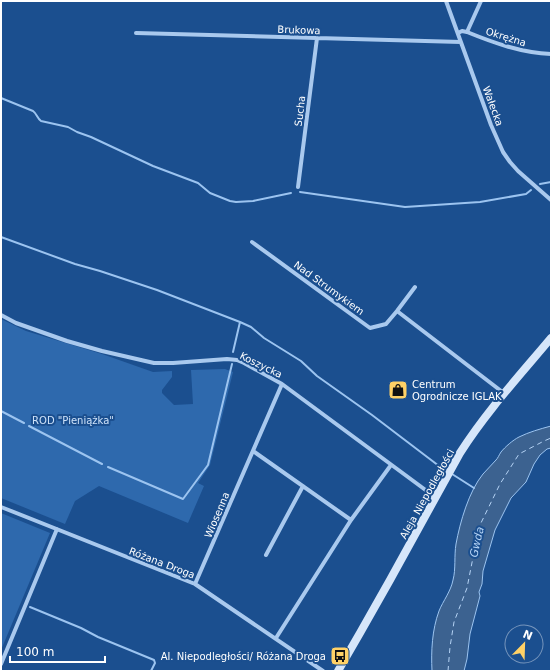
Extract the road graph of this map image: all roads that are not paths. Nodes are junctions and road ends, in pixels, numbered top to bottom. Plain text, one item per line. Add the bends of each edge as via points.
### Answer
1 (446, 1) edge
2 (481, 1) edge
3 (467, 32) junction
4 (136, 33) dead end
5 (458, 33) junction
6 (317, 38) junction
7 (461, 42) junction
8 (551, 54) edge
9 (298, 186) dead end
10 (551, 200) edge
11 (252, 242) dead end
12 (414, 287) dead end
13 (397, 311) junction
14 (1, 315) edge
15 (551, 338) edge
16 (282, 384) junction
17 (505, 394) junction
18 (253, 451) junction
19 (391, 465) junction
20 (303, 486) junction
21 (436, 498) junction
22 (1, 506) edge
23 (351, 520) junction
24 (56, 529) junction
25 (266, 555) dead end
26 (195, 584) junction
27 (276, 638) junction
28 (1, 664) edge
29 (324, 671) edge
30 (338, 671) edge

1 - 5 street, Wałecka
2 - 3 street
3 - 5 street, Okrężna
3 - 8 street, Okrężna via 512,49
4 - 6 street, Brukowa
5 - 7 street, Wałecka
6 - 7 street, Brukowa
6 - 9 street, Sucha
7 - 10 street, Wałecka via 503,152 518,171
11 - 13 street, Nad Strumykiem via 370,328 386,324
12 - 13 street, Nad Strumykiem
13 - 17 street
14 - 16 street, Koszycka via 16,323 102,352 154,363 237,360
15 - 17 street, Aleja Niepodległości
16 - 18 street, Wiosenna
16 - 19 street, Koszycka
17 - 21 street, Aleja Niepodległości via 474,431
18 - 20 street
18 - 26 street, Wiosenna
19 - 21 street, Koszycka
19 - 23 street
20 - 23 street
20 - 25 street
21 - 30 street, Aleja Niepodległości
22 - 24 street, Różana Droga
23 - 27 street
24 - 26 street, Różana Droga
24 - 28 street
26 - 27 street, Różana Droga
27 - 29 street, Różana Droga

